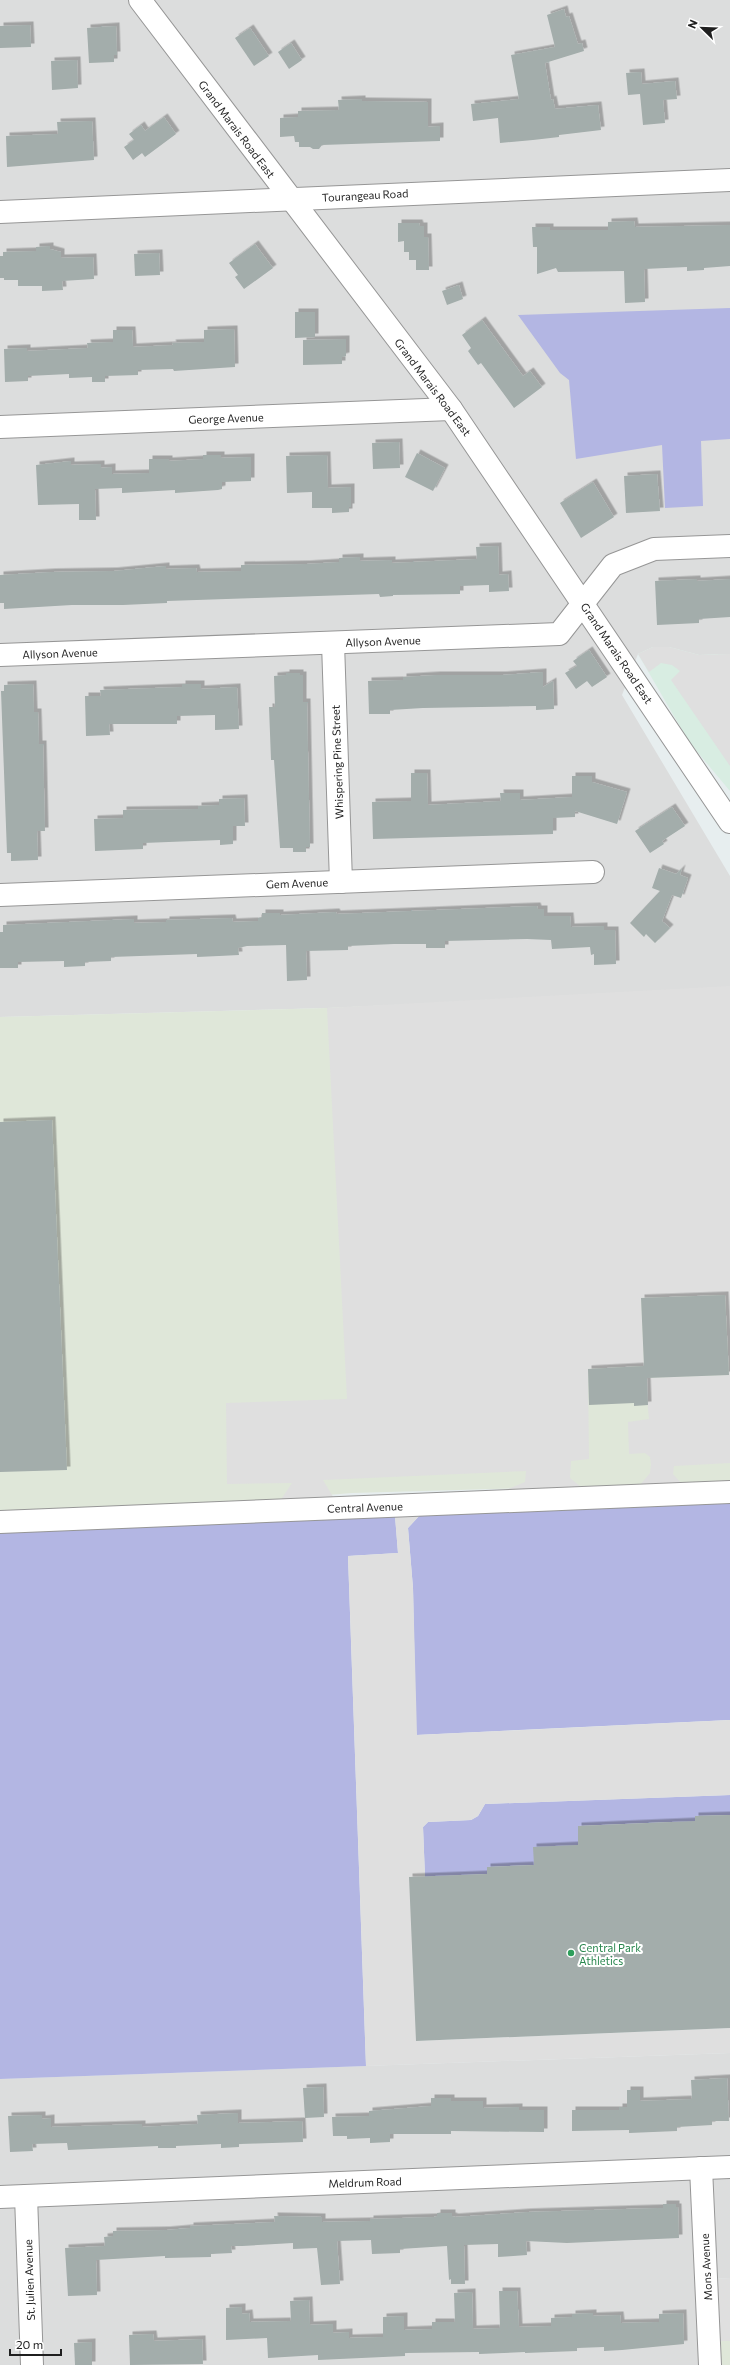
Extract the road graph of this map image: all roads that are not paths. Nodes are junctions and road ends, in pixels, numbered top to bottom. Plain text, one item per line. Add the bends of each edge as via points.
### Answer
1 (140, 0) edge
2 (730, 180) edge
3 (291, 200) junction
4 (0, 212) edge
5 (451, 409) junction
6 (0, 427) edge
7 (730, 546) edge
8 (583, 604) junction
9 (333, 643) junction
10 (0, 655) edge
11 (708, 787) junction
12 (730, 804) edge
13 (730, 822) edge
14 (593, 872) dead end
15 (341, 882) junction
16 (0, 895) edge
17 (730, 1492) edge
18 (0, 1522) edge
19 (730, 2167) edge
20 (702, 2168) junction
21 (26, 2196) junction
22 (0, 2197) edge
23 (32, 2365) edge
24 (710, 2365) edge

1 - 3 street, Grand Marais Road East
2 - 3 street, Tourangeau Road via 328,196
3 - 4 street, Tourangeau Road
3 - 5 street, Grand Marais Road East
5 - 6 street, George Avenue
5 - 8 street, Grand Marais Road East
7 - 8 street, Allyson Avenue via 654,549 613,565
8 - 9 street, Allyson Avenue via 559,634
8 - 11 street, Grand Marais Road East
9 - 10 street, Allyson Avenue
9 - 15 street, Whispering Pine Street
11 - 12 street, Grand Marais Road East
11 - 13 street, Grand Marais Road East
14 - 15 street, Gem Avenue
15 - 16 street, Gem Avenue
17 - 18 street, Central Avenue
19 - 20 street, Meldrum Road
20 - 21 street, Meldrum Road
20 - 24 street, Mons Avenue
21 - 22 street, Meldrum Road
21 - 23 street, St. Julien Avenue

